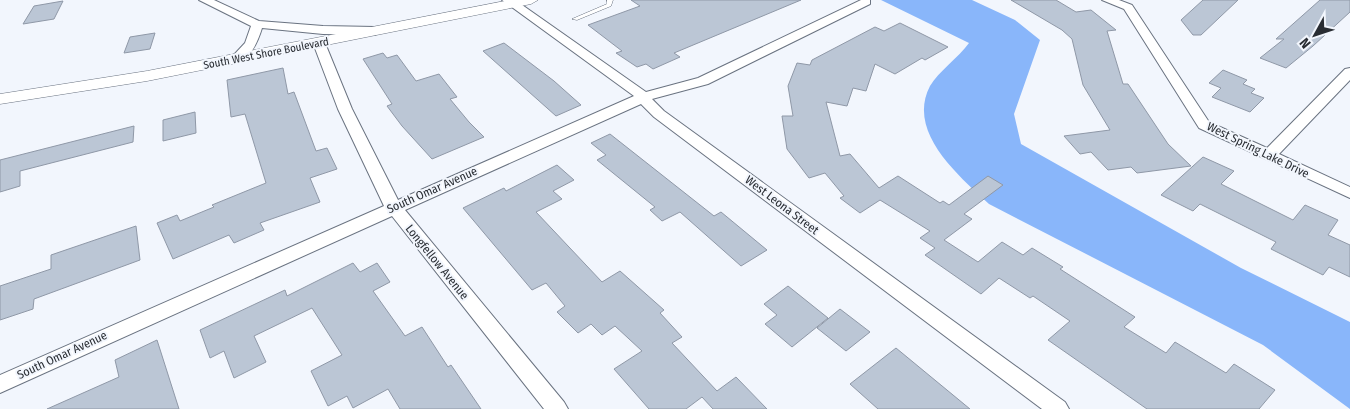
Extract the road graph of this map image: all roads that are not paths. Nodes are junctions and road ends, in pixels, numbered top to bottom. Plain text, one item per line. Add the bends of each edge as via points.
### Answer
1 (205, 0) edge
2 (531, 0) edge
3 (610, 0) edge
4 (1108, 0) edge
5 (511, 2) edge
6 (866, 2) dead end
7 (1134, 4) edge
8 (575, 19) dead end
9 (257, 24) junction
10 (380, 31) junction
11 (320, 43) junction
12 (236, 59) junction
13 (1350, 72) edge
14 (644, 97) junction
15 (0, 100) edge
16 (1268, 156) junction
17 (1350, 193) edge
18 (393, 207) junction
19 (0, 384) edge
20 (557, 409) edge
21 (1058, 409) edge

1 - 9 street
2 - 5 street, South West Shore Boulevard
3 - 8 lane via 609,5
4 - 7 street, West Spring Lake Drive
5 - 10 street, South West Shore Boulevard
5 - 14 street, West Leona Street
6 - 14 street, South Omar Avenue via 703,81
7 - 16 street, West Spring Lake Drive via 1204,125
9 - 10 street
9 - 12 street via 251,44
10 - 11 street, South West Shore Boulevard
11 - 12 street, South West Shore Boulevard
11 - 18 street, Longfellow Avenue via 345,109
12 - 15 street, South West Shore Boulevard
13 - 16 street
14 - 18 street, South Omar Avenue
14 - 21 street, West Leona Street via 659,114
16 - 17 street, West Spring Lake Drive
18 - 19 street, South Omar Avenue
18 - 20 street, Longfellow Avenue

